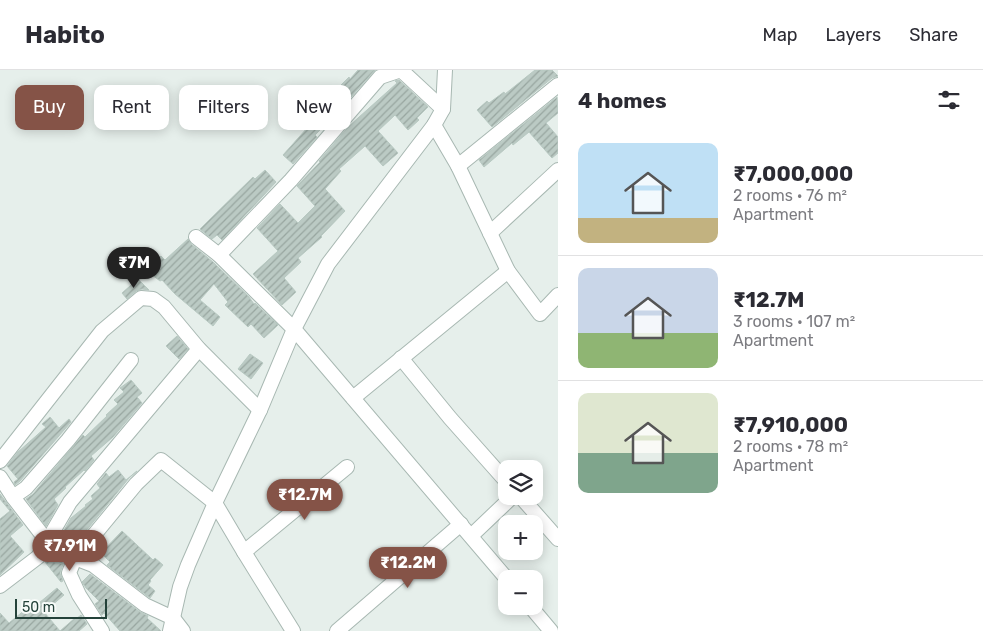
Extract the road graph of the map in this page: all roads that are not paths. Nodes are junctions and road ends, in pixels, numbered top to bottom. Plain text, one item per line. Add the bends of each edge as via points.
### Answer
1 (448, 72) edge
2 (558, 85) edge
3 (443, 109) junction
4 (434, 125) junction
5 (458, 166) junction
6 (558, 170) edge
7 (490, 233) junction
8 (196, 237) dead end
9 (219, 255) junction
10 (508, 271) junction
11 (558, 295) edge
12 (294, 329) junction
13 (199, 349) junction
14 (401, 358) junction
15 (130, 360) dead end
16 (353, 398) junction
17 (260, 410) junction
18 (0, 461) edge
19 (347, 467) dead end
20 (498, 472) edge
21 (0, 477) edge
22 (13, 497) junction
23 (215, 503) junction
24 (504, 505) edge
25 (528, 505) edge
26 (461, 524) junction
27 (471, 536) junction
28 (558, 539) edge
29 (46, 542) junction
30 (244, 552) junction
31 (75, 558) junction
32 (499, 570) edge
33 (0, 586) edge
34 (538, 615) edge
35 (171, 625) edge
36 (102, 631) edge
37 (183, 631) edge
38 (293, 631) edge
39 (337, 631) edge
40 (551, 631) edge

1 - 3 street
2 - 5 street
3 - 4 street
3 - 9 street via 401,70 380,77 291,180
4 - 5 street
4 - 12 street via 328,264
5 - 7 street
6 - 7 street
7 - 10 street
8 - 9 street
9 - 12 street
10 - 11 street via 540,314
10 - 14 street
12 - 16 street
12 - 17 street
13 - 17 street
13 - 18 street via 164,307 153,298 141,298 102,331
13 - 29 street via 70,502
14 - 16 street
14 - 20 street
15 - 22 street via 68,440 26,488
16 - 26 street
17 - 23 street
19 - 30 street
21 - 22 street
22 - 29 street
23 - 30 street
23 - 31 street via 161,460 136,484
23 - 35 street via 180,587
24 - 27 street
25 - 28 street
26 - 27 street
26 - 39 street
27 - 32 street
29 - 31 street via 56,554
29 - 33 street via 38,558
30 - 38 street
31 - 35 street via 93,565
31 - 36 street via 69,573
34 - 40 street
35 - 37 street

